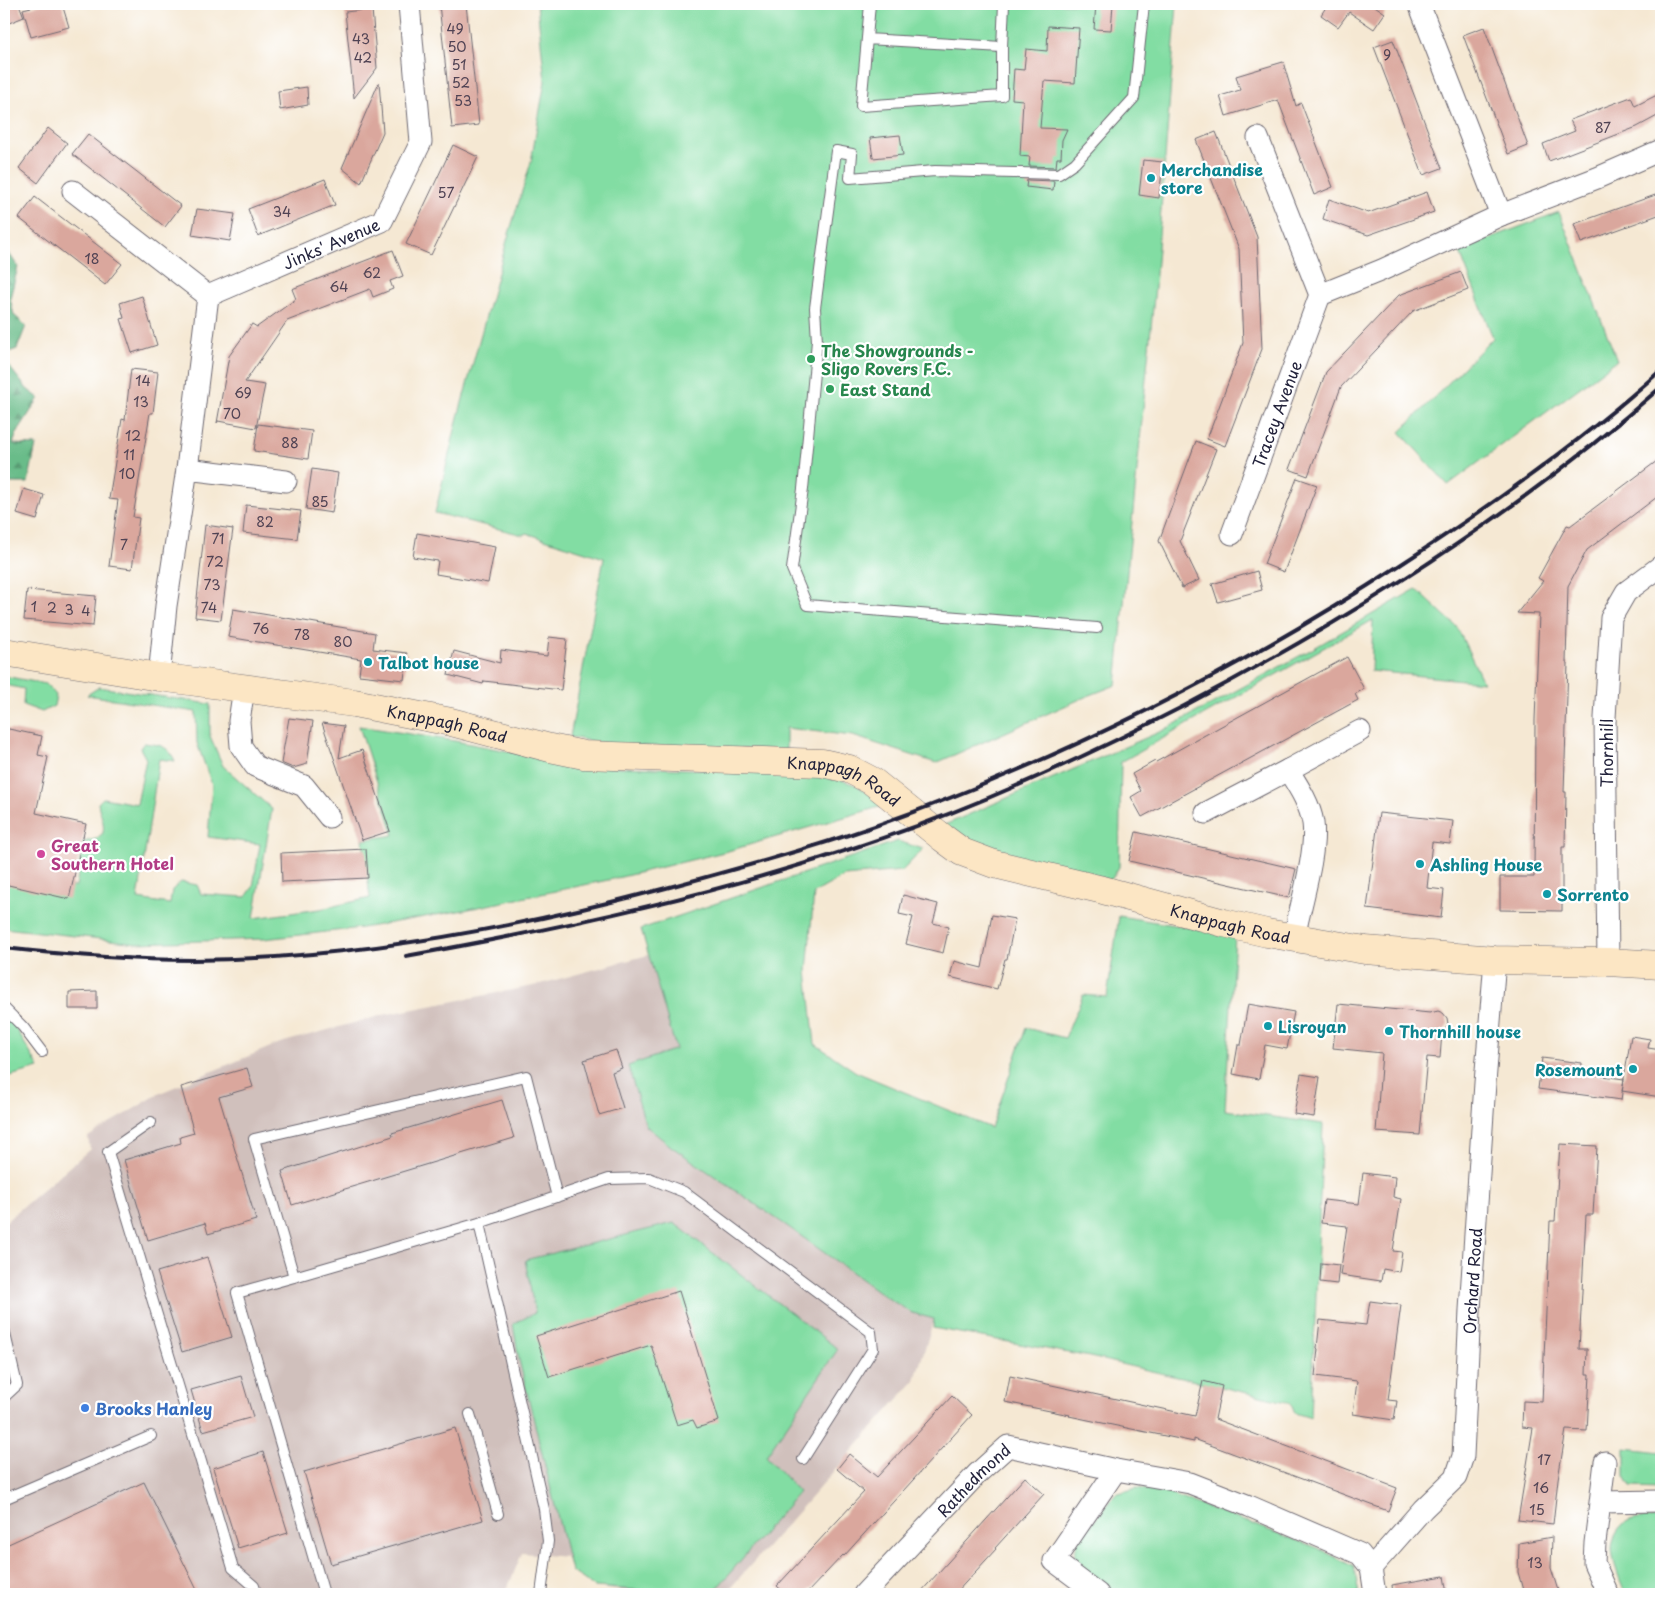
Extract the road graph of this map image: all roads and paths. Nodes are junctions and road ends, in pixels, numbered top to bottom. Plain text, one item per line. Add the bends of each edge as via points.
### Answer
1 (409, 4) edge
2 (870, 4) edge
3 (1004, 4) edge
4 (1144, 4) edge
5 (1419, 4) edge
6 (867, 39) junction
7 (1002, 47) junction
8 (1258, 138) dead end
9 (1661, 150) edge
10 (73, 191) dead end
11 (1501, 215) junction
12 (1320, 295) junction
13 (208, 296) junction
14 (187, 469) junction
15 (286, 481) dead end
16 (1232, 534) dead end
17 (1661, 566) edge
18 (1097, 628) dead end
19 (4, 652) edge
20 (159, 677) junction
21 (244, 688) junction
22 (1360, 731) dead end
23 (1288, 770) junction
24 (1206, 813) dead end
25 (329, 817) dead end
26 (1294, 938) junction
27 (1495, 960) junction
28 (1608, 962) junction
29 (1661, 965) edge
30 (4, 1008) edge
31 (42, 1052) dead end
32 (151, 1122) dead end
33 (557, 1197) junction
34 (479, 1223) junction
35 (294, 1277) junction
36 (4, 1330) edge
37 (4, 1398) edge
38 (470, 1414) dead end
39 (151, 1436) dead end
40 (802, 1460) dead end
41 (1605, 1462) dead end
42 (1116, 1470) junction
43 (4, 1499) edge
44 (1661, 1501) edge
45 (1600, 1502) junction
46 (498, 1514) dead end
47 (1371, 1568) junction
48 (256, 1594) edge
49 (324, 1594) edge
50 (541, 1594) edge
51 (864, 1594) edge
52 (1098, 1594) edge
53 (1375, 1594) edge
54 (1608, 1594) edge

1 - 13 street, Jinks' Avenue via 421,142 382,221
2 - 6 lane
3 - 7 lane
4 - 18 lane via 1134,98 1075,163 1059,174 934,170 850,178 852,154 836,151 815,308 817,341 792,569 807,605
5 - 11 street
6 - 7 lane
6 - 7 lane via 861,106 1002,96
8 - 12 street
9 - 11 street
10 - 13 street
11 - 12 street
12 - 16 street, Tracey Avenue
13 - 14 street
14 - 15 street
14 - 20 street via 166,606
17 - 28 street, Thornhill via 1626,592 1611,618 1605,718
19 - 20 main road, Knappagh Road
20 - 21 main road, Knappagh Road
21 - 25 street via 241,746 255,766 304,786
21 - 26 main road, Knappagh Road via 354,703 451,722 584,755 822,763 849,769 872,781 962,852 994,864
22 - 23 street
23 - 24 street
23 - 26 street via 1304,796 1313,822 1312,855
26 - 27 main road, Knappagh Road via 1365,950
27 - 28 main road, Knappagh Road
27 - 47 street, Orchard Road via 1472,1270 1463,1456 1456,1477
28 - 29 main road, Knappagh Road
30 - 31 lane
32 - 48 lane via 108,1152 233,1568 254,1586
33 - 34 lane
33 - 35 lane via 526,1076 254,1139
33 - 40 lane via 609,1180 649,1178 684,1192 871,1332 873,1349
34 - 35 lane
34 - 50 lane via 544,1509 548,1541
35 - 49 lane via 237,1293
36 - 37 lane via 17,1385
38 - 46 lane
39 - 43 lane
41 - 45 street
42 - 47 street, Rathedmond via 1190,1482 1360,1554
42 - 51 street, Rathedmond via 1008,1446 978,1473
42 - 52 street via 1054,1561
44 - 45 street
45 - 54 street via 1594,1563
47 - 53 street

